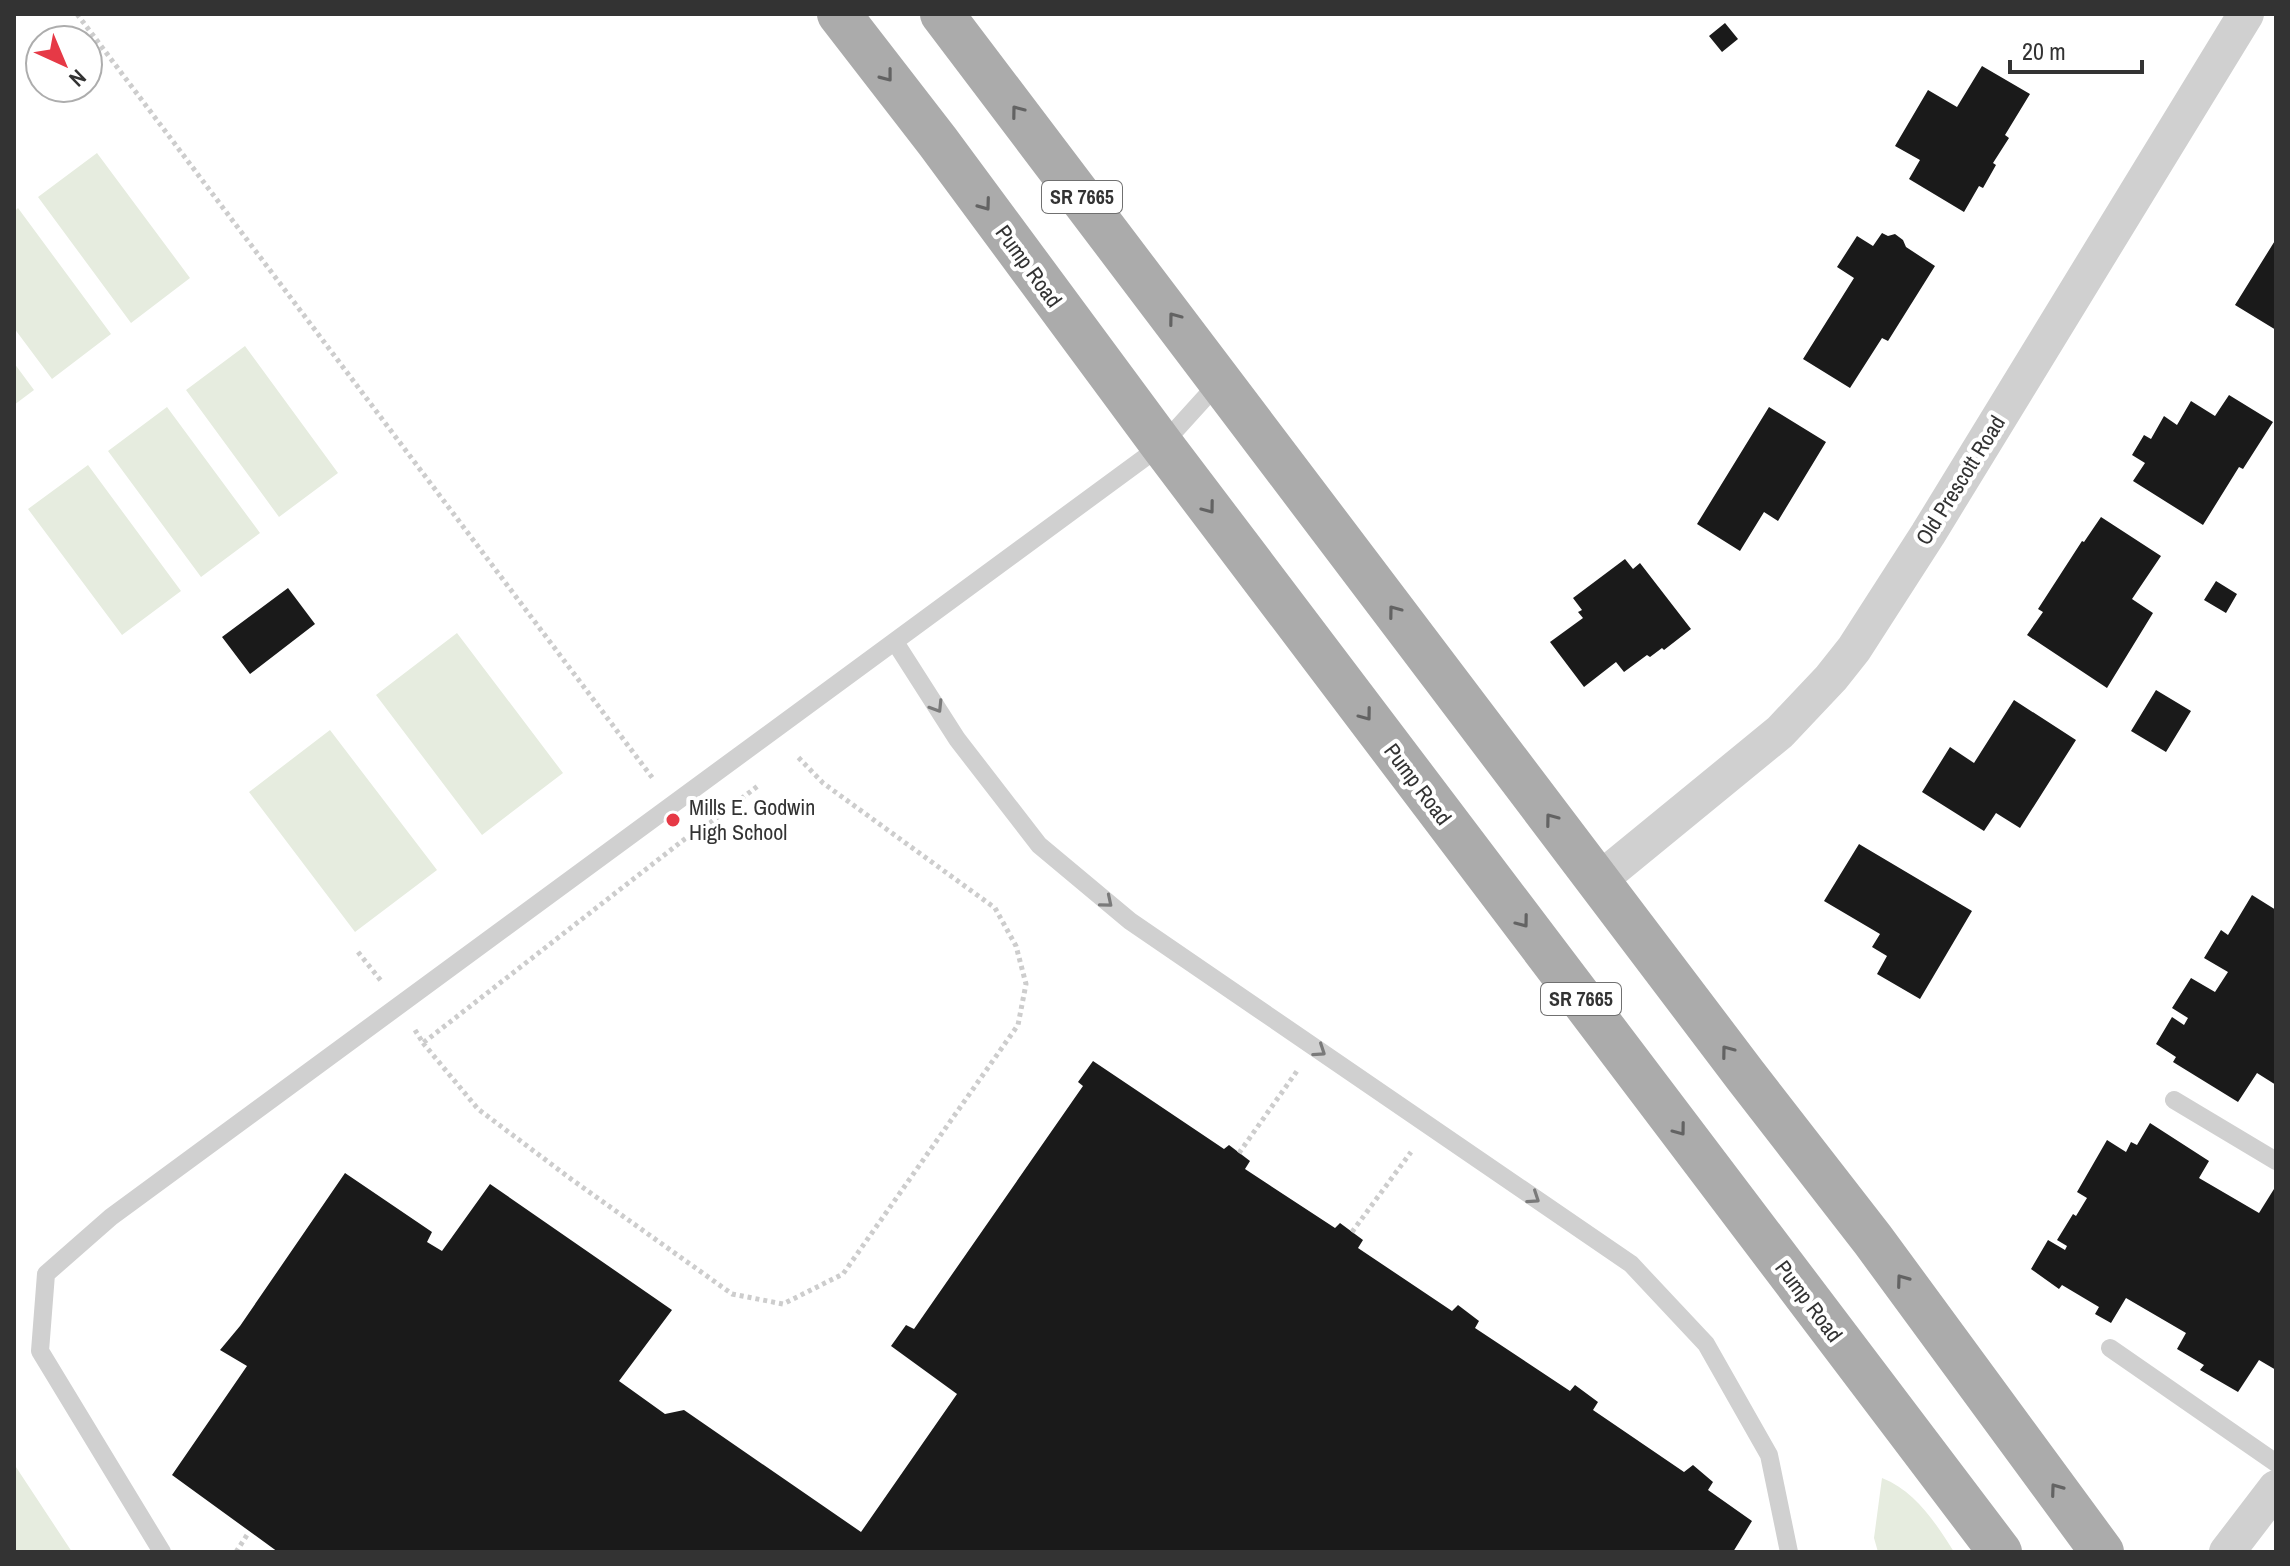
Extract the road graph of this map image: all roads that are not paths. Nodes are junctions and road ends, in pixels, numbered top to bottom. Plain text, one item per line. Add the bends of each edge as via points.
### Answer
1 (839, 14) edge
2 (942, 14) edge
3 (2246, 14) edge
4 (1220, 381) junction
5 (1162, 445) junction
6 (895, 642) junction
7 (1598, 881) junction
8 (2174, 1100) dead end
9 (2276, 1161) edge
10 (2110, 1348) dead end
11 (2276, 1463) edge
12 (2276, 1488) edge
13 (162, 1552) edge
14 (1789, 1552) edge
15 (2000, 1552) edge
16 (2102, 1552) edge
17 (2227, 1552) edge

1 -> 5 main road, Pump Road / SR 7665
4 -> 2 main road, SR 7665
3 - 7 street, Old Prescott Road via 1854,649 1780,732
4 - 5 lane
7 -> 4 main road, SR 7665
5 - 6 lane
5 -> 15 main road, Pump Road / SR 7665
6 - 13 lane via 111,1217 46,1274 40,1351
6 -> 14 lane via 957,739 1039,845 1130,921 1631,1264 1706,1344 1769,1455
16 -> 7 main road, SR 7665 via 1873,1240
8 - 9 lane
10 - 11 lane
12 - 17 street

